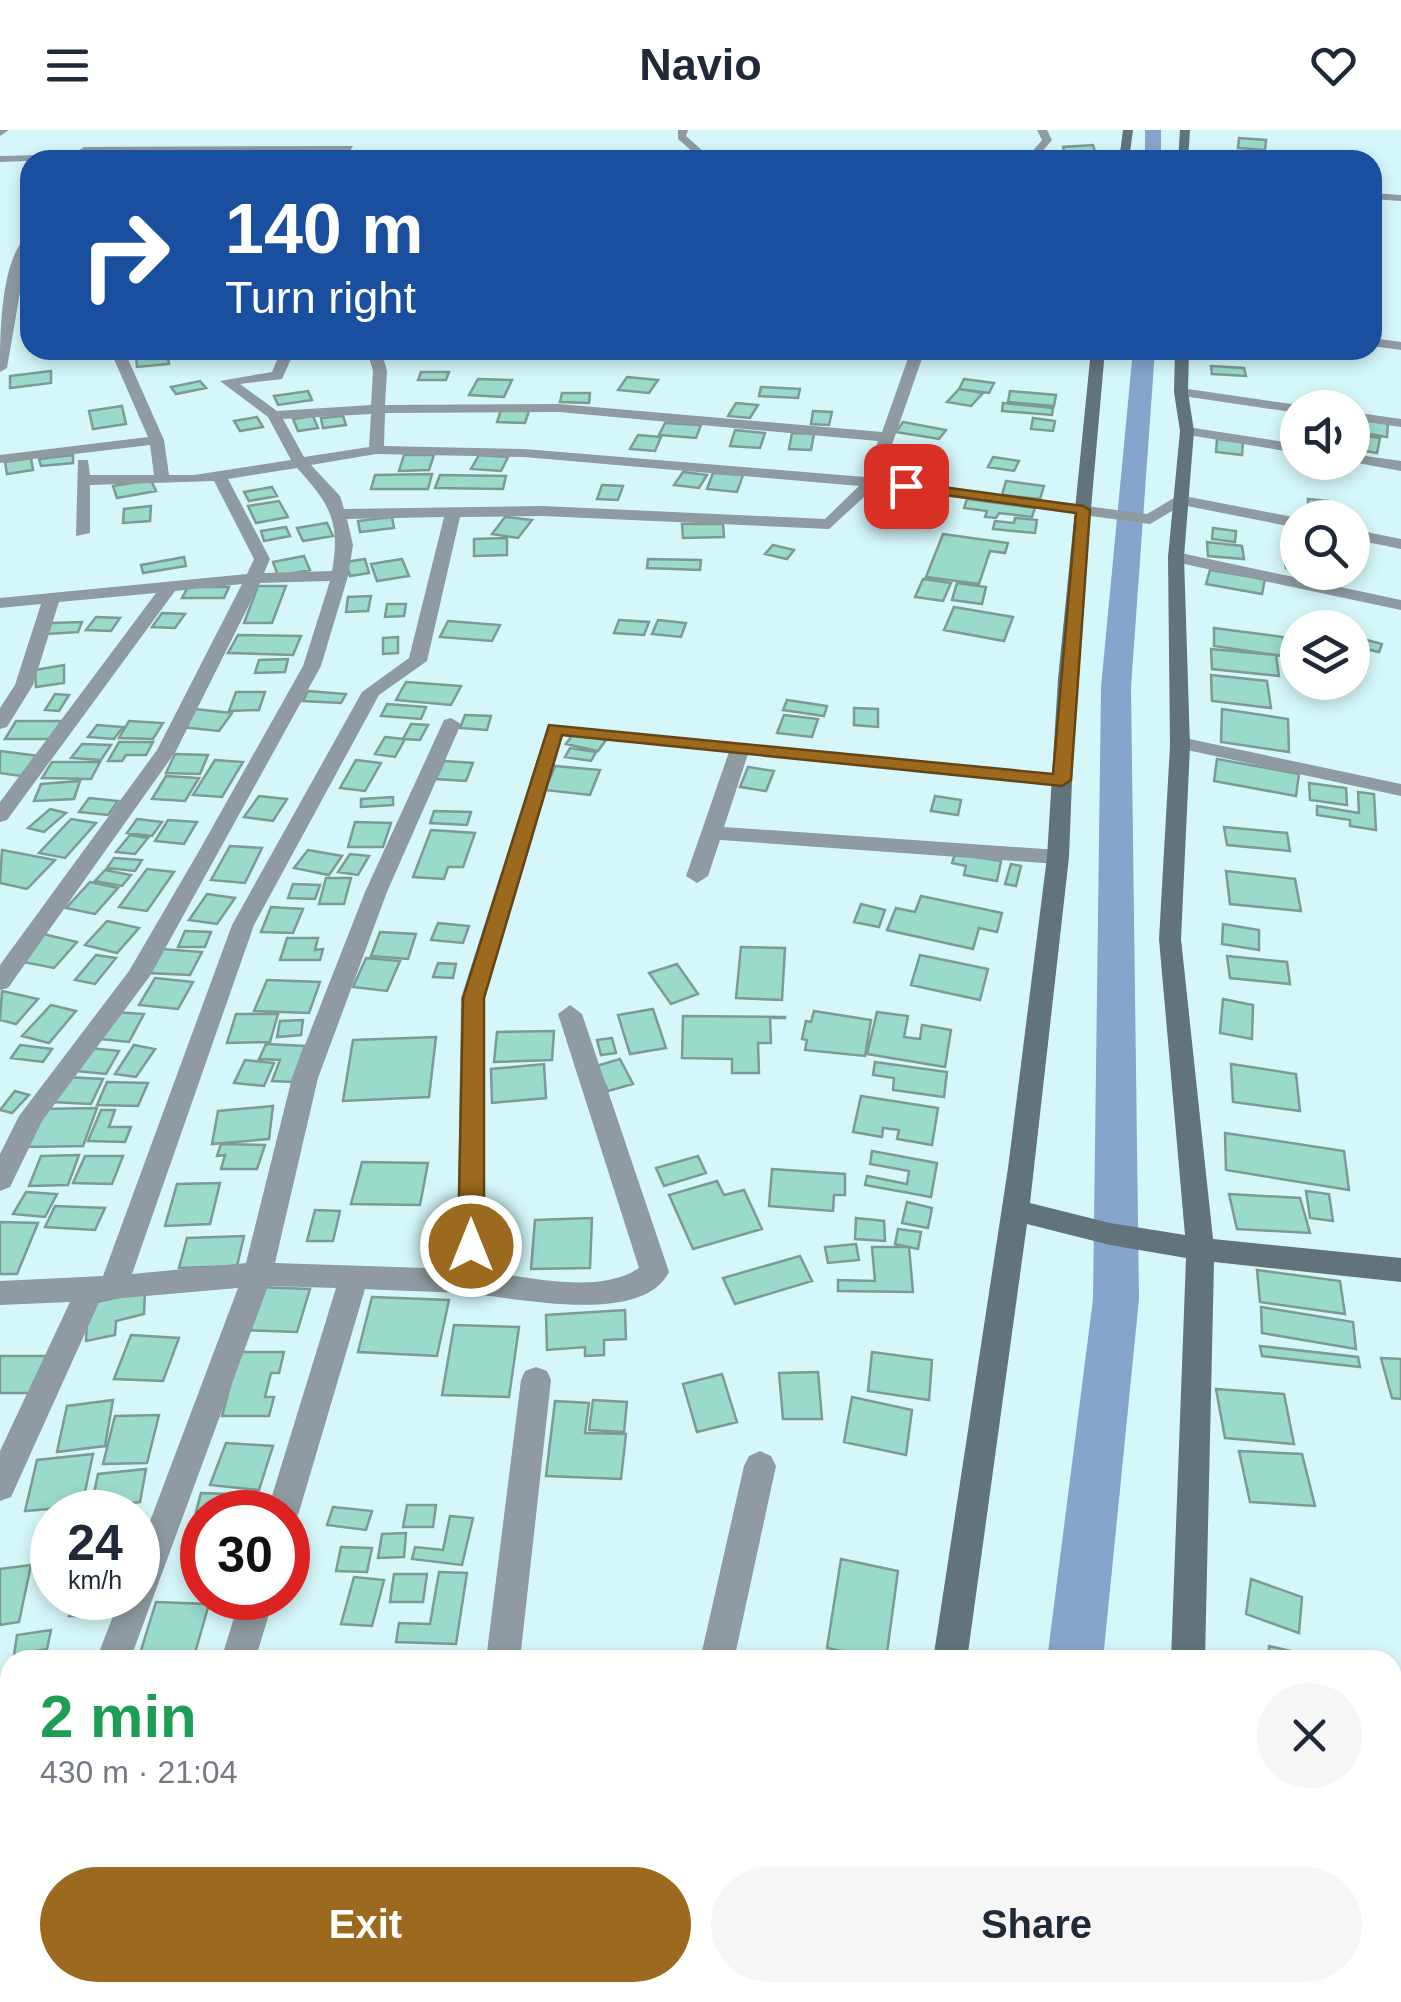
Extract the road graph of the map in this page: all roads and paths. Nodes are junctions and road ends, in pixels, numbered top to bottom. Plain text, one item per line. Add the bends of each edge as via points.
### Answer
1 (683, 130) edge
2 (316, 139) dead end
3 (359, 139) dead end
4 (303, 148) junction
5 (350, 148) joint
6 (156, 150) edge
7 (696, 150) edge
8 (20, 277) edge
9 (121, 360) edge
10 (284, 360) edge
11 (377, 360) edge
12 (914, 360) edge
13 (1097, 360) edge
14 (1182, 360) edge
15 (0, 368) edge
16 (1181, 392) junction
17 (1280, 406) edge
18 (379, 409) junction
19 (274, 415) junction
20 (1370, 419) edge
21 (1401, 423) edge
22 (1187, 431) junction
23 (887, 437) junction
24 (157, 440) junction
25 (1280, 446) edge
26 (83, 449) junction
27 (376, 450) junction
28 (0, 460) edge
29 (298, 461) junction
30 (1370, 461) edge
31 (1401, 466) edge
32 (218, 476) junction
33 (162, 479) junction
34 (83, 480) junction
35 (871, 482) junction
36 (1179, 500) junction
37 (1083, 510) junction
38 (453, 512) junction
39 (340, 514) junction
40 (1280, 520) edge
41 (82, 533) dead end
42 (1370, 538) edge
43 (1401, 544) edge
44 (1176, 557) junction
45 (340, 576) junction
46 (253, 578) junction
47 (172, 583) junction
48 (51, 599) junction
49 (0, 603) edge
50 (1401, 605) edge
51 (0, 723) edge
52 (451, 724) dead end
53 (1180, 743) junction
54 (741, 748) junction
55 (1062, 780) junction
56 (1401, 790) edge
57 (0, 816) edge
58 (712, 833) junction
59 (1058, 857) junction
60 (697, 876) dead end
61 (0, 982) edge
62 (570, 1014) dead end
63 (0, 1180) edge
64 (1015, 1210) junction
65 (1200, 1246) junction
66 (1401, 1270) edge
67 (258, 1274) junction
68 (354, 1277) junction
69 (470, 1282) junction
70 (102, 1288) junction
71 (0, 1293) edge
72 (536, 1380) dead end
73 (760, 1466) dead end
74 (0, 1486) edge
75 (290, 1490) edge
76 (160, 1536) edge
77 (129, 1620) edge
78 (250, 1620) edge
79 (118, 1650) edge
80 (241, 1650) edge
81 (504, 1650) edge
82 (719, 1650) edge
83 (951, 1650) edge
84 (1188, 1650) edge

1 - 7 street via 681,137
2 - 4 street
3 - 5 street
4 - 5 street
4 - 6 street
8 - 15 street
9 - 24 street
10 - 19 street via 277,376 228,380
11 - 18 street
12 - 23 street
13 - 37 main road
14 - 16 main road
16 - 17 street
16 - 22 main road
18 - 19 street
18 - 23 street via 559,408
18 - 27 street
19 - 29 street
20 - 21 street
22 - 25 street
22 - 36 main road
23 - 35 street
24 - 26 street
24 - 33 street
26 - 28 street
26 - 34 street
27 - 29 street
27 - 35 street via 524,453
29 - 32 street
29 - 39 street
30 - 31 street
32 - 33 street
32 - 46 street via 262,559
33 - 34 street
34 - 41 street
35 - 37 street
35 - 38 street via 829,524
36 - 37 street via 1150,519
36 - 40 street
36 - 44 main road
37 - 55 main road
38 - 39 street
38 - 70 street via 418,661 372,692 243,925
39 - 45 street
42 - 43 street
44 - 50 street
44 - 53 main road
45 - 46 street
45 - 63 street via 312,666 220,834 138,976 32,1116
46 - 47 street
46 - 61 street via 166,751
47 - 48 street
47 - 57 street
48 - 49 street
48 - 51 street via 24,685
52 - 67 street via 376,892 305,1078
53 - 56 street
53 - 65 main road via 1170,939
54 - 55 street
54 - 58 street
54 - 69 street via 555,728 474,998
55 - 59 main road
58 - 59 street
58 - 60 street
59 - 64 main road
62 - 69 street via 654,1272 644,1284 609,1294
64 - 65 main road via 1060,1224
64 - 83 main road
65 - 66 main road
65 - 84 main road
67 - 68 street
67 - 70 street
67 - 76 street
68 - 69 street
68 - 75 street
70 - 71 street
70 - 74 street
72 - 81 street
73 - 82 street
77 - 79 street
78 - 80 street

